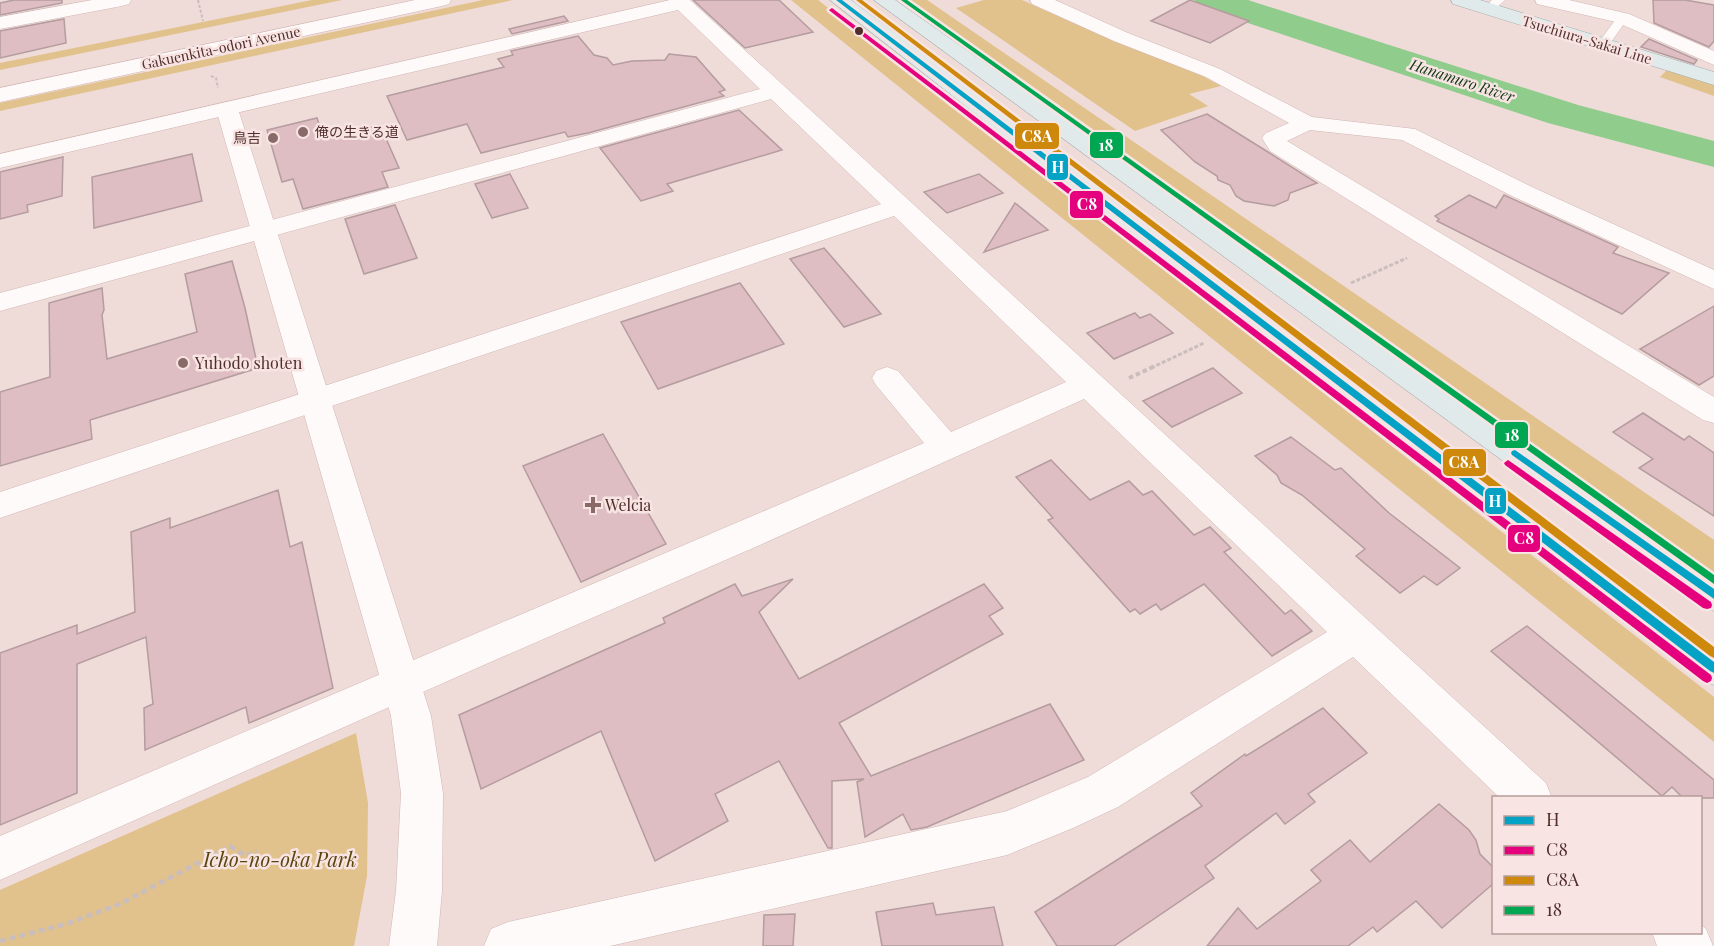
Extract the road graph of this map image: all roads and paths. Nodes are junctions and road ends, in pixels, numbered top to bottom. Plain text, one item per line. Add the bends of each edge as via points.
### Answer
1 (122, 0) edge
2 (198, 0) edge
3 (372, 0) edge
4 (442, 0) edge
5 (839, 0) edge
6 (883, 0) edge
7 (1039, 0) edge
8 (1460, 0) edge
9 (1544, 0) edge
10 (680, 2) edge
11 (1494, 5) edge
12 (1629, 14) junction
13 (203, 21) dead end
14 (0, 23) edge
15 (1603, 45) junction
16 (1714, 59) edge
17 (0, 76) edge
18 (1714, 79) edge
19 (776, 91) junction
20 (0, 95) edge
21 (227, 109) junction
22 (1308, 123) junction
23 (0, 161) edge
24 (899, 206) junction
25 (264, 230) junction
26 (1416, 254) dead end
27 (1714, 280) edge
28 (1351, 283) dead end
29 (0, 302) edge
30 (1203, 343) dead end
31 (887, 378) dead end
32 (1094, 388) junction
33 (315, 401) junction
34 (1714, 412) edge
35 (946, 448) junction
36 (0, 505) edge
37 (1714, 595) edge
38 (1357, 634) junction
39 (1714, 669) edge
40 (402, 684) junction
41 (1529, 796) edge
42 (257, 850) dead end
43 (0, 858) edge
44 (1676, 934) edge
45 (0, 941) edge
46 (413, 946) edge
47 (508, 946) edge
48 (1689, 946) edge

1 - 14 street
2 - 13 path
3 - 17 street, Gakuenkita-odori Avenue
4 - 20 street, Gakuenkita-odori Avenue
5 - 39 main road
6 - 37 main road
7 - 22 street via 1213,73
8 - 11 main road, Tsuchiura-Sakai Line
9 - 12 street
10 - 19 street
10 - 21 street
11 - 15 main road, Tsuchiura-Sakai Line
12 - 15 lane
12 - 16 street
15 - 18 main road, Tsuchiura-Sakai Line
19 - 24 street
19 - 25 street
21 - 23 street
21 - 25 street
22 - 27 street via 1407,134
22 - 34 street via 1274,138 1278,146
24 - 32 street
24 - 33 street
25 - 29 street
25 - 33 street
26 - 28 path
30 - 32 path
31 - 35 street
32 - 35 street
32 - 38 street
33 - 36 street
33 - 40 street
35 - 40 street
38 - 41 street
38 - 47 street via 1103,792 1007,833
40 - 43 street
40 - 46 street via 411,716 422,793
42 - 45 path via 246,856 230,846 120,904 66,924
44 - 48 street

